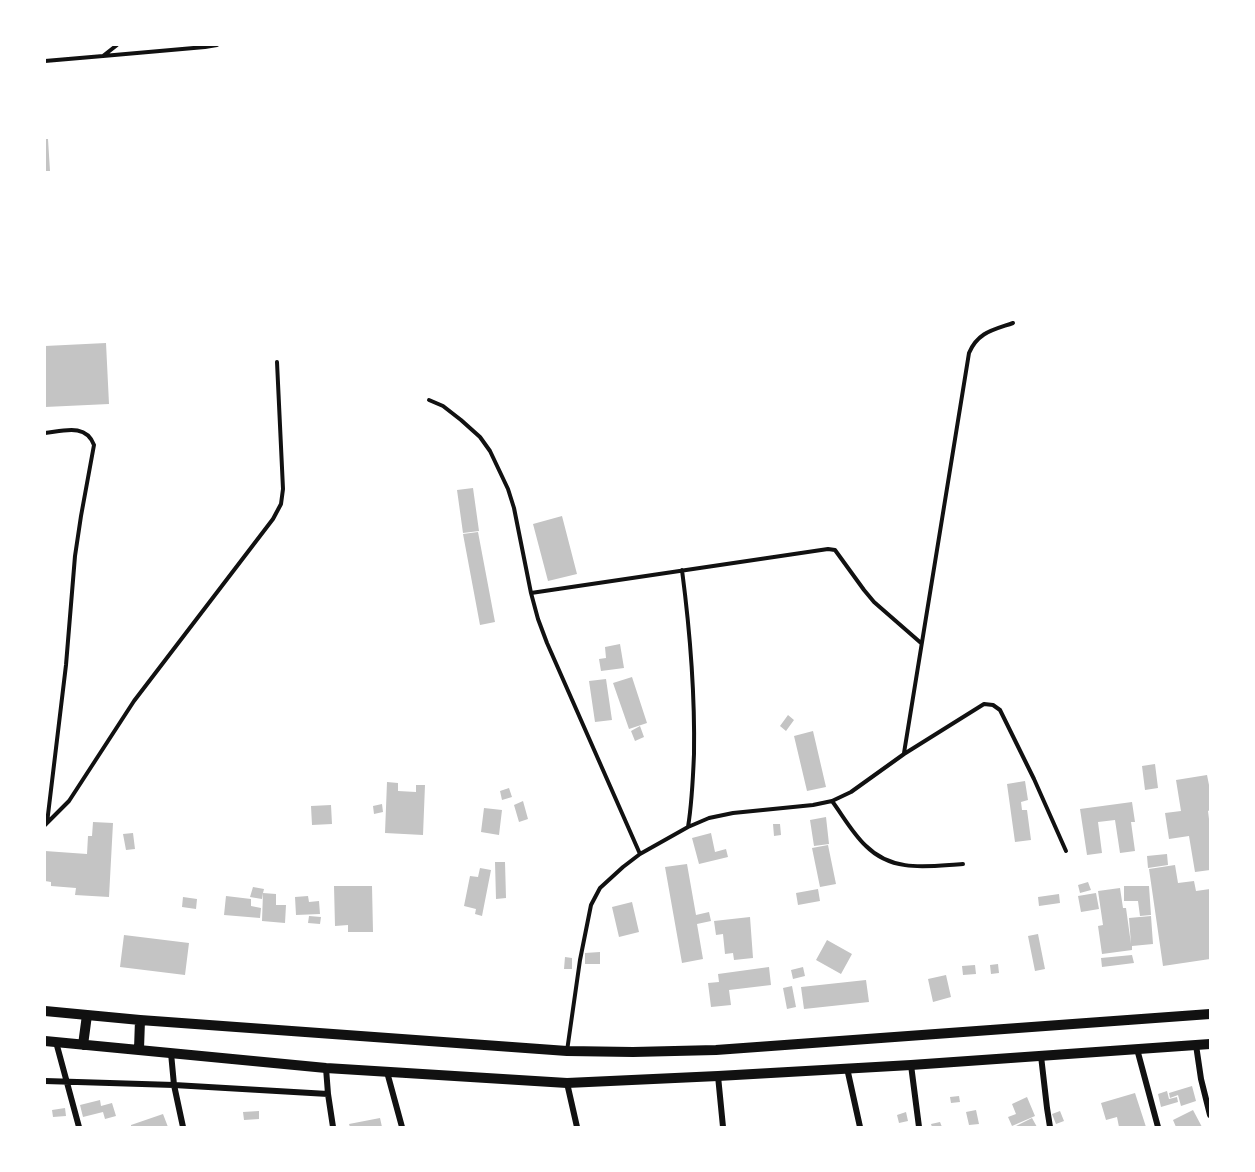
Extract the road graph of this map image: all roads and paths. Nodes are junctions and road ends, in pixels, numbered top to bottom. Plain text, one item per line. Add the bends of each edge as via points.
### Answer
1 (117, 45) edge
2 (217, 45) edge
3 (103, 56) junction
4 (45, 61) edge
5 (1013, 323) dead end
6 (277, 362) dead end
7 (429, 400) dead end
8 (45, 433) edge
9 (682, 570) junction
10 (531, 593) junction
11 (922, 643) junction
12 (904, 754) junction
13 (832, 801) junction
14 (46, 824) edge
15 (688, 827) junction
16 (1066, 851) dead end
17 (640, 854) junction
18 (963, 864) dead end
19 (45, 1011) edge
20 (1210, 1014) edge
21 (87, 1015) junction
22 (140, 1020) junction
23 (50, 1041) edge
24 (1210, 1044) edge
25 (83, 1045) junction
26 (1196, 1045) junction
27 (139, 1049) junction
28 (1137, 1049) junction
29 (567, 1051) junction
30 (171, 1052) junction
31 (1041, 1056) junction
32 (911, 1065) junction
33 (326, 1068) junction
34 (847, 1068) junction
35 (387, 1072) junction
36 (718, 1076) junction
37 (45, 1081) edge
38 (66, 1081) junction
39 (567, 1083) junction
40 (174, 1085) junction
41 (328, 1094) junction
42 (1210, 1115) edge
43 (79, 1127) edge
44 (183, 1127) edge
45 (333, 1127) edge
46 (402, 1127) edge
47 (577, 1127) edge
48 (723, 1127) edge
49 (860, 1127) edge
50 (918, 1127) edge
51 (1050, 1127) edge
52 (1158, 1127) edge

1 - 3 lane
2 - 3 lane
3 - 4 lane
5 - 11 lane via 980,337 969,353
6 - 14 lane via 281,504 134,701 74,793
7 - 10 lane via 461,420 490,451 514,508
8 - 14 lane via 76,429 92,439 94,445 75,556
9 - 10 lane
9 - 11 lane via 835,550 874,602
9 - 15 lane via 694,710
10 - 17 lane via 547,643
11 - 12 lane
12 - 13 lane
12 - 16 lane via 976,708 993,705 1000,710
13 - 15 lane via 733,813
13 - 18 lane via 864,845 892,863 912,867
15 - 17 lane
17 - 29 lane via 600,888 591,905
19 - 21 main road
20 - 29 main road via 716,1050
21 - 22 main road
21 - 25 main road
22 - 27 main road
22 - 29 main road
23 - 25 main road
23 - 38 street
24 - 26 main road
25 - 27 main road
26 - 28 main road
26 - 42 street
27 - 30 main road
28 - 31 main road
28 - 52 street
30 - 33 main road
30 - 40 street
31 - 32 main road
31 - 51 street
32 - 34 main road
32 - 50 street
33 - 35 main road
33 - 41 street
34 - 36 main road
34 - 49 street
35 - 39 main road
35 - 46 street
36 - 39 main road
36 - 48 street
37 - 38 street
38 - 40 street
38 - 43 street
39 - 47 street
40 - 41 street
40 - 44 street
41 - 45 street

